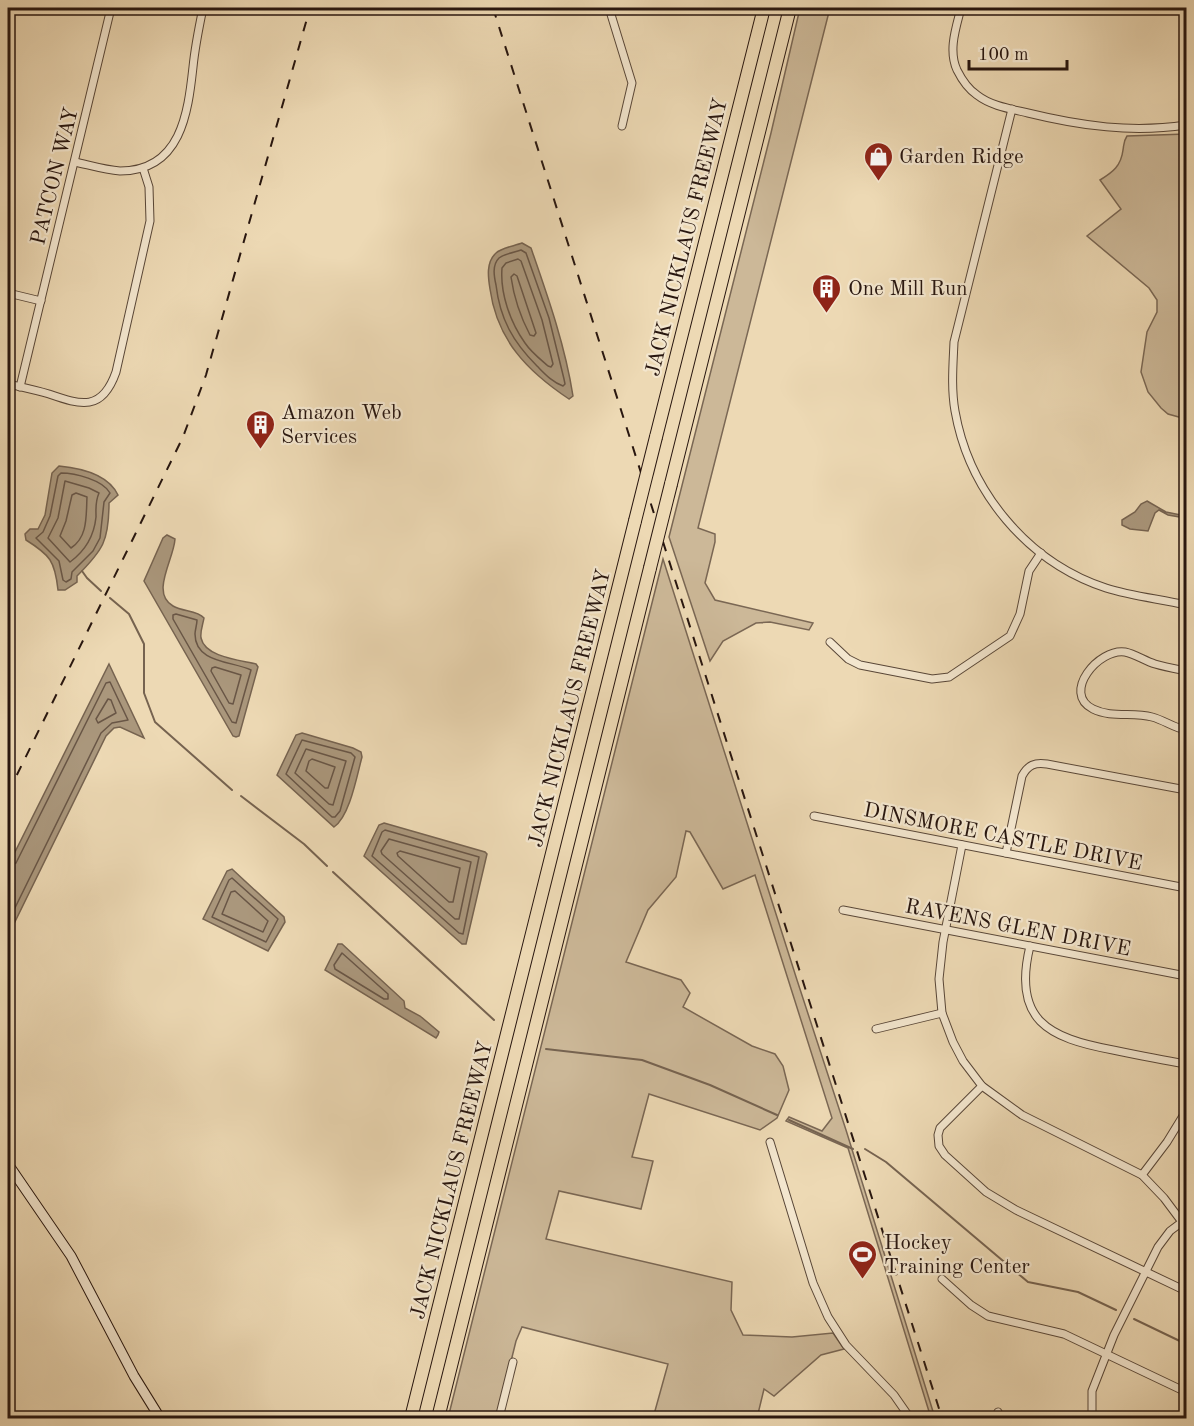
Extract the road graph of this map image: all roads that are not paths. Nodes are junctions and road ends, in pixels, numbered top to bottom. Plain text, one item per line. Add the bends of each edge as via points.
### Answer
1 (111, 8) edge
2 (203, 8) edge
3 (609, 8) edge
4 (764, 8) edge
5 (790, 8) edge
6 (961, 8) edge
7 (1012, 109) junction
8 (622, 126) dead end
9 (1186, 126) edge
10 (75, 162) junction
11 (143, 168) junction
12 (8, 293) edge
13 (41, 301) junction
14 (8, 384) edge
15 (20, 387) junction
16 (1041, 554) junction
17 (1186, 605) edge
18 (8, 607) edge
19 (8, 627) edge
20 (830, 642) dead end
21 (1186, 671) edge
22 (1186, 730) edge
23 (1186, 790) edge
24 (814, 816) dead end
25 (962, 845) junction
26 (1006, 853) junction
27 (1186, 888) edge
28 (843, 910) dead end
29 (945, 930) junction
30 (1030, 946) junction
31 (1186, 976) edge
32 (942, 1013) junction
33 (876, 1029) dead end
34 (1186, 1064) edge
35 (982, 1086) junction
36 (1186, 1111) edge
37 (770, 1142) dead end
38 (8, 1164) edge
39 (1142, 1175) junction
40 (1184, 1221) edge
41 (1145, 1271) junction
42 (942, 1279) dead end
43 (1186, 1292) edge
44 (1106, 1354) junction
45 (513, 1362) dead end
46 (1186, 1392) edge
47 (160, 1419) edge
48 (411, 1419) edge
49 (438, 1419) edge
50 (499, 1419) edge
51 (910, 1419) edge
52 (1092, 1419) edge

1 - 10 street, PATCON WAY
2 - 11 street via 182,130 170,149
3 - 8 street via 632,83
4 - 48 highway, JACK NICKLAUS FREEWAY, bridge
5 - 49 highway, bridge
6 - 7 street via 953,40 958,71 977,96
7 - 9 street via 1104,128
7 - 16 street via 954,342 953,397 972,468 1003,516
10 - 11 street via 118,171
10 - 13 street, PATCON WAY
11 - 15 street via 149,187 150,221 109,388 96,400 80,404
12 - 13 street
13 - 15 street, PATCON WAY
14 - 15 street
16 - 17 street via 1105,587
16 - 20 street via 1029,571 1020,614 1010,636 949,676 932,679 860,665
18 - 19 street
21 - 22 street via 1117,652 1097,661 1082,680 1081,693 1092,709 1152,717
23 - 26 street via 1036,763 1022,776
24 - 25 street, DINSMORE CASTLE DRIVE
25 - 26 street, DINSMORE CASTLE DRIVE
25 - 29 street
26 - 27 street, DINSMORE CASTLE DRIVE
28 - 29 street, RAVENS GLEN DRIVE
29 - 30 street, RAVENS GLEN DRIVE
29 - 32 street via 939,979
30 - 31 street, RAVENS GLEN DRIVE
30 - 34 street via 1025,974 1028,997 1037,1016 1052,1032 1082,1044
32 - 33 street
32 - 35 street via 963,1061
35 - 39 street via 1022,1115
35 - 41 street via 940,1128 939,1146 945,1155 986,1192 1016,1210
36 - 39 street
37 - 51 street via 813,1283 828,1317 846,1346 894,1395
38 - 47 main road via 71,1256
39 - 40 street
40 - 41 street via 1163,1239
41 - 43 street
41 - 44 street
42 - 44 street via 988,1316 1064,1334
44 - 46 street
44 - 52 street via 1092,1391
45 - 50 street

